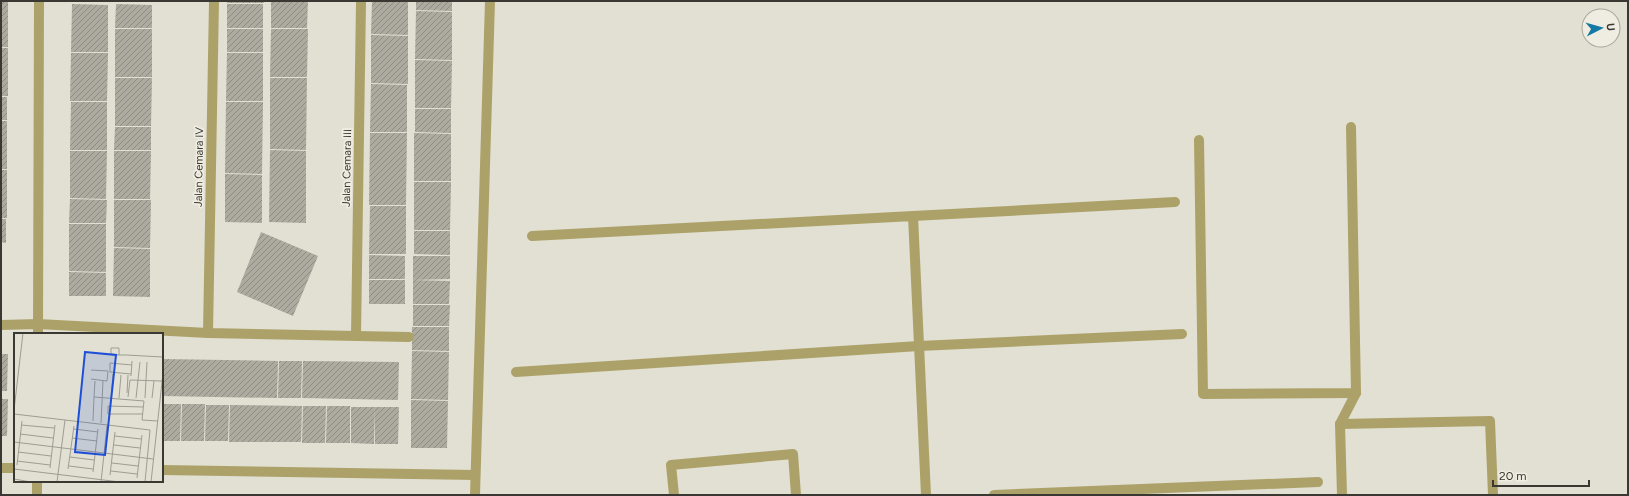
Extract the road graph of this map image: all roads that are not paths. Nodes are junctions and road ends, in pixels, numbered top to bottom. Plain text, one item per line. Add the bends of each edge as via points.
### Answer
1 (39, 1) edge
2 (214, 1) edge
3 (361, 1) edge
4 (490, 1) edge
5 (1351, 127) dead end
6 (1199, 140) dead end
7 (1175, 202) dead end
8 (913, 216) junction
9 (532, 236) dead end
10 (1, 325) edge
11 (38, 329) edge
12 (208, 333) junction
13 (1182, 334) dead end
14 (356, 336) junction
15 (409, 337) dead end
16 (919, 346) junction
17 (516, 372) dead end
18 (1356, 393) junction
19 (1340, 424) junction
20 (1, 468) edge
21 (14, 468) edge
22 (163, 470) edge
23 (475, 475) junction
24 (37, 482) edge
25 (1318, 482) dead end
26 (37, 495) edge
27 (476, 495) edge
28 (674, 495) edge
29 (796, 495) edge
30 (926, 495) edge
31 (994, 495) edge
32 (1342, 495) edge
33 (1493, 495) edge

1 - 11 street
2 - 12 street, Jalan Cemara IV
3 - 14 street, Jalan Cemara III
4 - 23 street
5 - 18 street
6 - 18 street via 1204,394
7 - 8 street
8 - 9 street
8 - 16 street
10 - 11 street
11 - 12 street
12 - 14 street
13 - 16 street
14 - 15 street
16 - 17 street
16 - 30 street
18 - 19 street
19 - 32 street
19 - 33 street via 1490,421
20 - 21 street
22 - 23 street
23 - 27 street
24 - 26 street
25 - 31 street
28 - 29 street via 671,465 793,454

